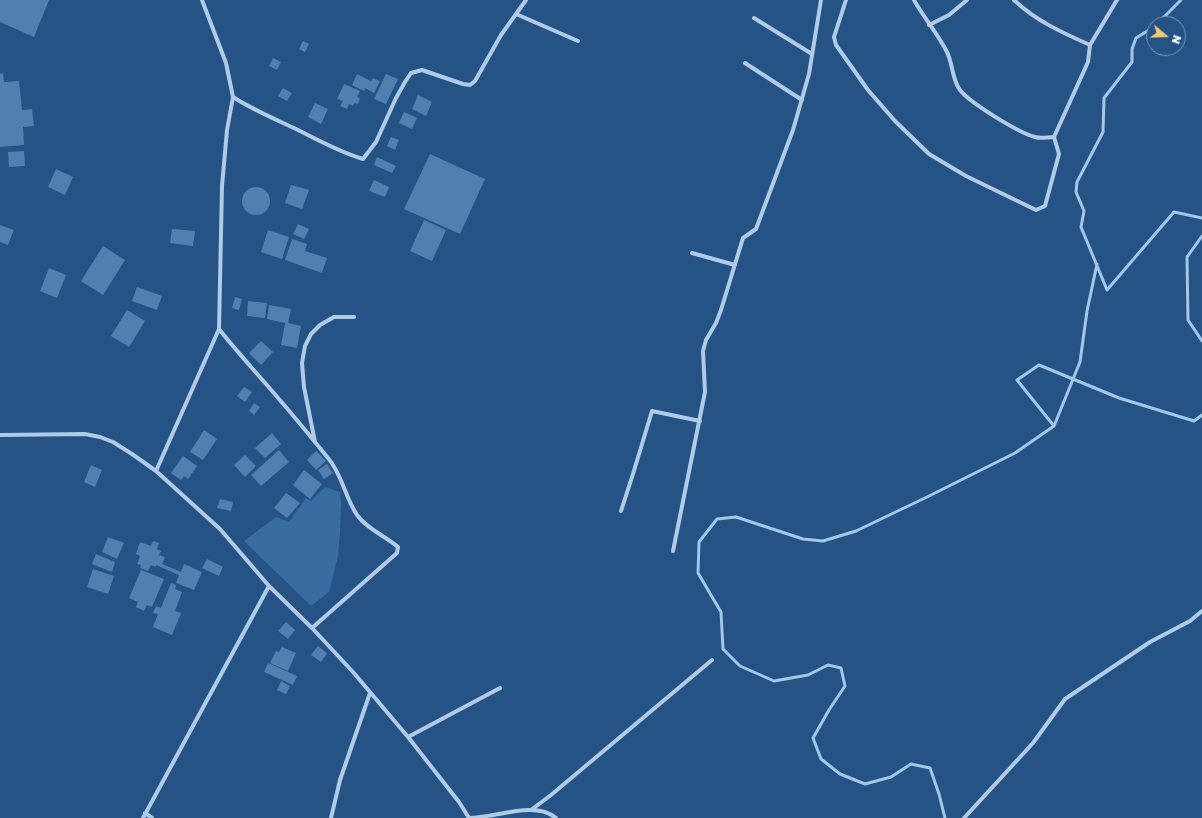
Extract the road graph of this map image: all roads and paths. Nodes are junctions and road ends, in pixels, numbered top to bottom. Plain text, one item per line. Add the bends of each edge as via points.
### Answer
1 (202, 0) edge
2 (526, 0) edge
3 (822, 0) edge
4 (846, 0) edge
5 (914, 0) edge
6 (966, 0) edge
7 (1014, 0) edge
8 (1117, 0) edge
9 (516, 14) junction
10 (754, 18) dead end
11 (929, 25) junction
12 (578, 41) dead end
13 (1090, 45) junction
14 (812, 54) junction
15 (745, 63) dead end
16 (233, 97) junction
17 (802, 100) junction
18 (1054, 137) junction
19 (692, 253) dead end
20 (735, 265) junction
21 (354, 317) dead end
22 (220, 329) junction
23 (700, 421) junction
24 (0, 435) edge
25 (315, 442) junction
26 (156, 471) junction
27 (620, 511) dead end
28 (673, 551) dead end
29 (269, 586) junction
30 (1202, 611) edge
31 (312, 628) junction
32 (712, 660) dead end
33 (500, 688) dead end
34 (370, 693) junction
35 (408, 737) junction
36 (531, 810) junction
37 (145, 813) junction
38 (143, 818) edge
39 (152, 818) edge
40 (331, 818) edge
41 (469, 818) edge
42 (556, 818) edge
43 (964, 818) edge

1 - 16 street via 226,63
2 - 9 street
3 - 14 street
4 - 18 street via 834,37 836,45 868,90 929,154 966,176 1036,210 1045,206 1059,154
5 - 11 street
6 - 11 street via 949,15
7 - 13 street via 1025,11 1049,26
8 - 13 street
9 - 12 street
9 - 16 street via 475,81 470,85 422,70 411,73 399,92 376,142 363,159 346,154
10 - 14 street
11 - 18 street via 947,52 955,83 960,91 1021,131 1034,137
13 - 18 street via 1088,62
14 - 17 street
15 - 17 street
16 - 22 street via 222,186
17 - 20 street via 756,229 743,238
19 - 20 street
20 - 23 street via 721,310 703,351 705,392
21 - 25 street via 334,317 320,325 311,334 305,346 302,369
22 - 25 street via 233,348
22 - 26 street
23 - 27 street via 652,411
23 - 28 street
24 - 26 street via 85,434 113,442
25 - 31 street via 330,460 358,516 396,545 398,551
26 - 29 street via 220,529
29 - 31 street
29 - 37 street
30 - 43 street via 1190,621 1150,642 1065,699 1033,743
31 - 34 street
32 - 36 street
33 - 35 street
34 - 35 street
34 - 40 street via 340,780
35 - 41 street
36 - 41 street
36 - 42 street
37 - 38 street
37 - 39 street

